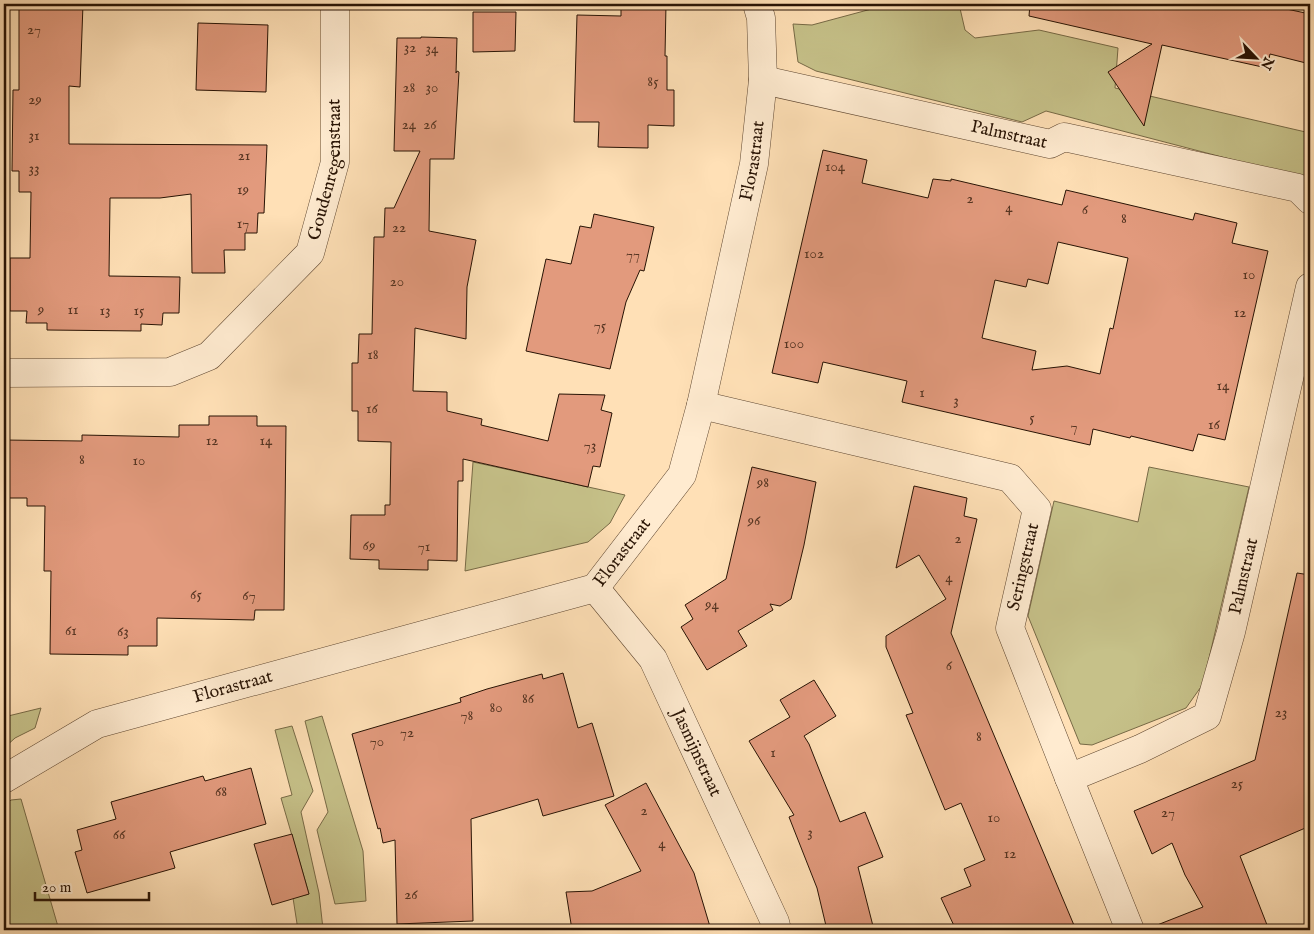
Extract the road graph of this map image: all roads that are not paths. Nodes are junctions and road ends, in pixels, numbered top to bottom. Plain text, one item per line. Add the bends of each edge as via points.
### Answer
1 (335, 4) edge
2 (757, 4) edge
3 (763, 80) junction
4 (1310, 200) edge
5 (1310, 287) edge
6 (4, 373) edge
7 (701, 405) junction
8 (595, 588) junction
9 (1069, 778) junction
10 (4, 779) edge
11 (776, 930) edge
12 (1130, 930) edge

1 - 6 street, Goudenregenstraat via 335,162 310,253 209,356 170,372
2 - 3 street, Florastraat via 761,18
3 - 4 street, Palmstraat via 1050,144 1064,137 1298,188
3 - 7 street, Florastraat via 754,164
5 - 9 street, Palmstraat via 1230,632 1207,716 1140,749
7 - 8 street, Florastraat via 682,475
7 - 9 street, Seringstraat via 1010,478 1038,509 1010,628
8 - 10 street, Florastraat via 97,724
8 - 11 street, Jasmijnstraat via 652,659
9 - 12 street, Seringstraat

